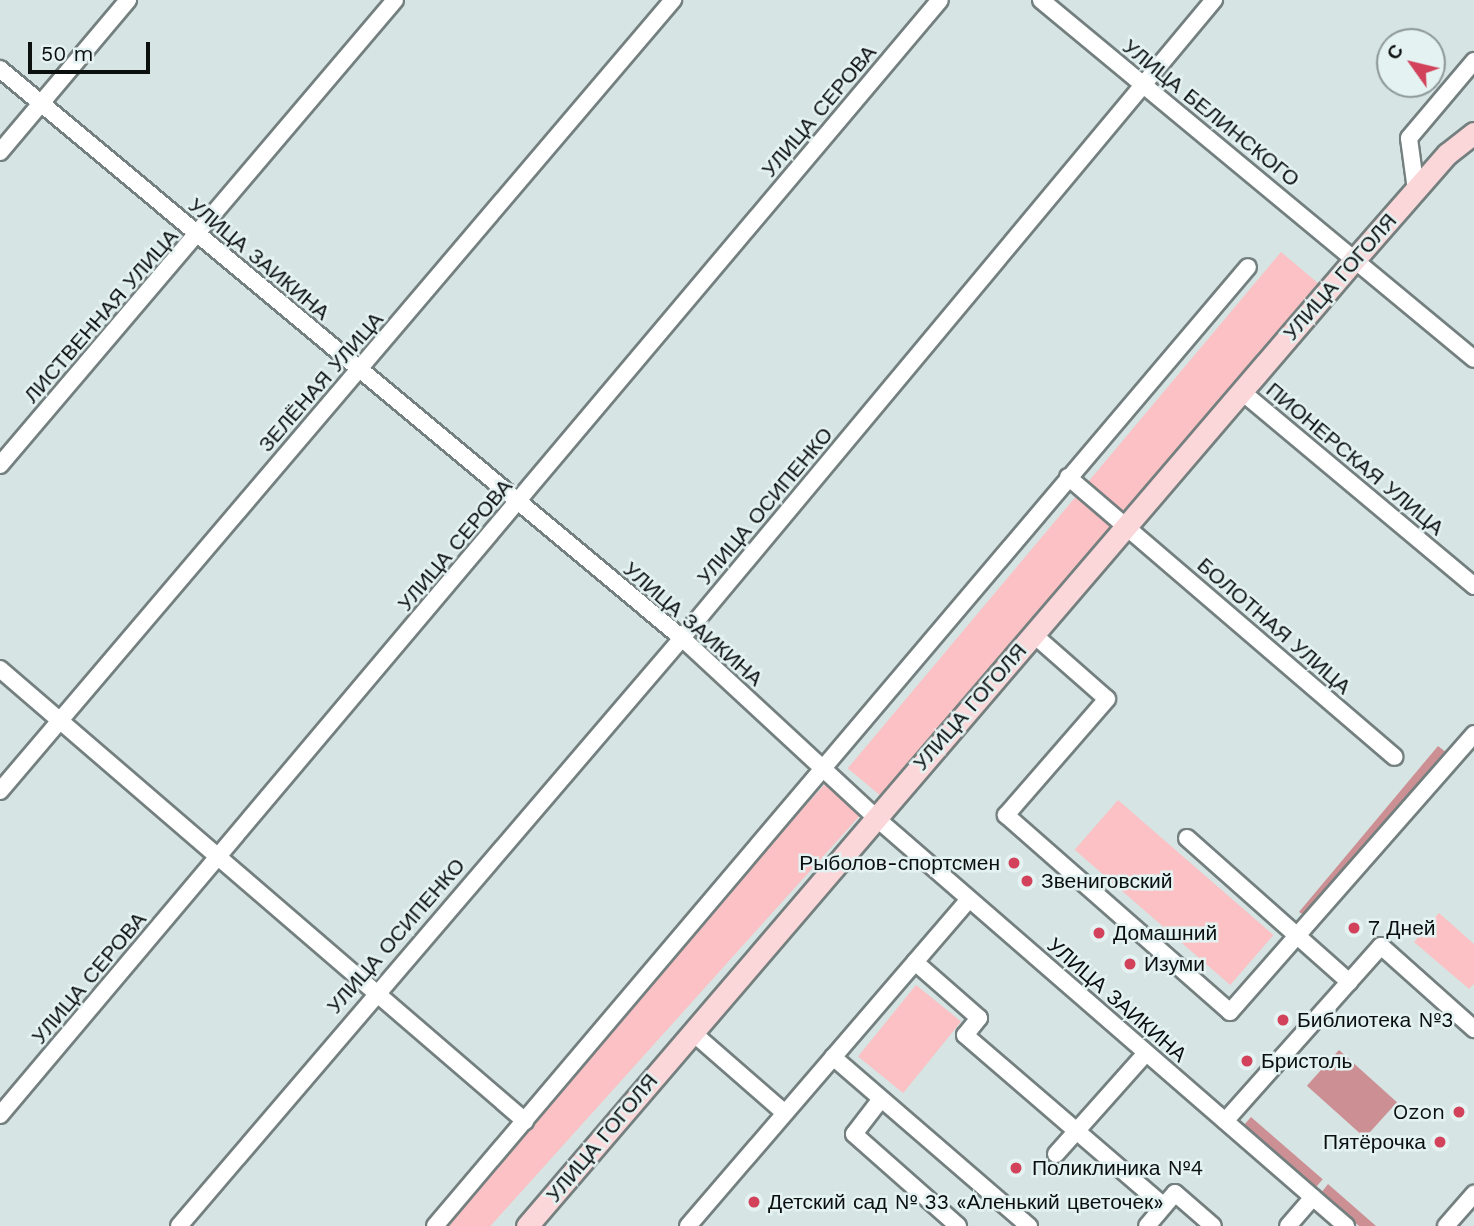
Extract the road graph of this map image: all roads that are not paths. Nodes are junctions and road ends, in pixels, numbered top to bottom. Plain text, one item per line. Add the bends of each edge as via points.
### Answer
1 (128, 0) edge
2 (394, 0) edge
3 (673, 0) edge
4 (940, 0) edge
5 (1041, 0) edge
6 (1214, 0) edge
7 (1474, 61) edge
8 (0, 69) edge
9 (1144, 85) junction
10 (41, 104) junction
11 (1474, 133) edge
12 (0, 152) edge
13 (1416, 190) junction
14 (198, 236) junction
15 (1354, 259) junction
16 (1248, 267) dead end
17 (1474, 359) edge
18 (359, 370) junction
19 (1241, 391) junction
20 (0, 465) edge
21 (1068, 477) junction
22 (517, 504) junction
23 (1125, 526) junction
24 (1474, 586) edge
25 (1033, 634) junction
26 (682, 638) junction
27 (0, 669) edge
28 (60, 719) junction
29 (1474, 734) edge
30 (1395, 757) dead end
31 (821, 765) junction
32 (0, 791) edge
33 (875, 817) junction
34 (1186, 838) dead end
35 (219, 856) junction
36 (969, 899) junction
37 (1297, 935) junction
38 (915, 962) junction
39 (1349, 982) junction
40 (375, 993) junction
41 (1474, 1029) edge
42 (692, 1032) junction
43 (1145, 1054) junction
44 (833, 1057) junction
45 (881, 1100) junction
46 (785, 1113) junction
47 (0, 1115) edge
48 (525, 1121) junction
49 (1226, 1121) junction
50 (1077, 1130) junction
51 (1056, 1154) dead end
52 (1474, 1194) edge
53 (1313, 1197) junction
54 (1164, 1206) junction
55 (1468, 1214) edge
56 (179, 1226) edge
57 (435, 1226) edge
58 (527, 1226) edge
59 (688, 1226) edge
60 (958, 1226) edge
61 (1029, 1226) edge
62 (1147, 1226) edge
63 (1213, 1226) edge
64 (1288, 1226) edge
65 (1346, 1226) edge
66 (1446, 1226) edge

1 - 10 street
2 - 14 street, ЛИСТВЕННАЯ УЛИЦА
3 - 18 street, ЗЕЛЁНАЯ УЛИЦА
4 - 22 street, УЛИЦА СЕРОВА
5 - 9 street, УЛИЦА БЕЛИНСКОГО
6 - 9 street, УЛИЦА ОСИПЕНКО
7 - 13 street via 1409,138
8 - 10 street, УЛИЦА ЗАИКИНА
9 - 15 street, УЛИЦА БЕЛИНСКОГО
9 - 26 street, УЛИЦА ОСИПЕНКО
10 - 12 street
10 - 14 street, УЛИЦА ЗАИКИНА
11 - 13 main road, УЛИЦА ГОГОЛЯ via 1447,154
13 - 15 main road, УЛИЦА ГОГОЛЯ
14 - 18 street, УЛИЦА ЗАИКИНА
14 - 20 street, ЛИСТВЕННАЯ УЛИЦА
15 - 17 street, УЛИЦА БЕЛИНСКОГО
15 - 19 main road, УЛИЦА ГОГОЛЯ
16 - 21 street
18 - 22 street, УЛИЦА ЗАИКИНА
18 - 28 street, ЗЕЛЁНАЯ УЛИЦА
19 - 23 main road, УЛИЦА ГОГОЛЯ
19 - 24 street, ПИОНЕРСКАЯ УЛИЦА
21 - 23 street, БОЛОТНАЯ УЛИЦА
21 - 31 street
22 - 26 street, УЛИЦА ЗАИКИНА
22 - 35 street, УЛИЦА СЕРОВА
23 - 25 main road, УЛИЦА ГОГОЛЯ
23 - 30 street, БОЛОТНАЯ УЛИЦА
25 - 33 main road, УЛИЦА ГОГОЛЯ
25 - 37 street via 1107,699 1006,814 1230,1012
26 - 31 street, УЛИЦА ЗАИКИНА
26 - 40 street, УЛИЦА ОСИПЕНКО
27 - 28 street
28 - 32 street, ЗЕЛЁНАЯ УЛИЦА
28 - 35 street
29 - 37 street
31 - 33 street, УЛИЦА ЗАИКИНА
31 - 48 street
33 - 36 street, УЛИЦА ЗАИКИНА
33 - 42 main road, УЛИЦА ГОГОЛЯ
34 - 37 street
35 - 40 street
35 - 47 street, УЛИЦА СЕРОВА
36 - 38 street
36 - 43 street, УЛИЦА ЗАИКИНА
37 - 39 street
38 - 44 street
38 - 50 street via 979,1018 965,1035
39 - 41 street via 1381,946
39 - 49 street
40 - 48 street
40 - 56 street, УЛИЦА ОСИПЕНКО
42 - 46 street
42 - 58 main road, УЛИЦА ГОГОЛЯ
43 - 49 street, УЛИЦА ЗАИКИНА
43 - 50 street
44 - 45 street
44 - 46 street
45 - 60 street via 854,1134
45 - 61 street
46 - 59 street
48 - 57 street
49 - 53 street, УЛИЦА ЗАИКИНА
50 - 51 street
50 - 54 street
52 - 55 street
53 - 64 street
53 - 65 street, УЛИЦА ЗАИКИНА
54 - 62 street
54 - 63 street via 1175,1193
55 - 66 street

